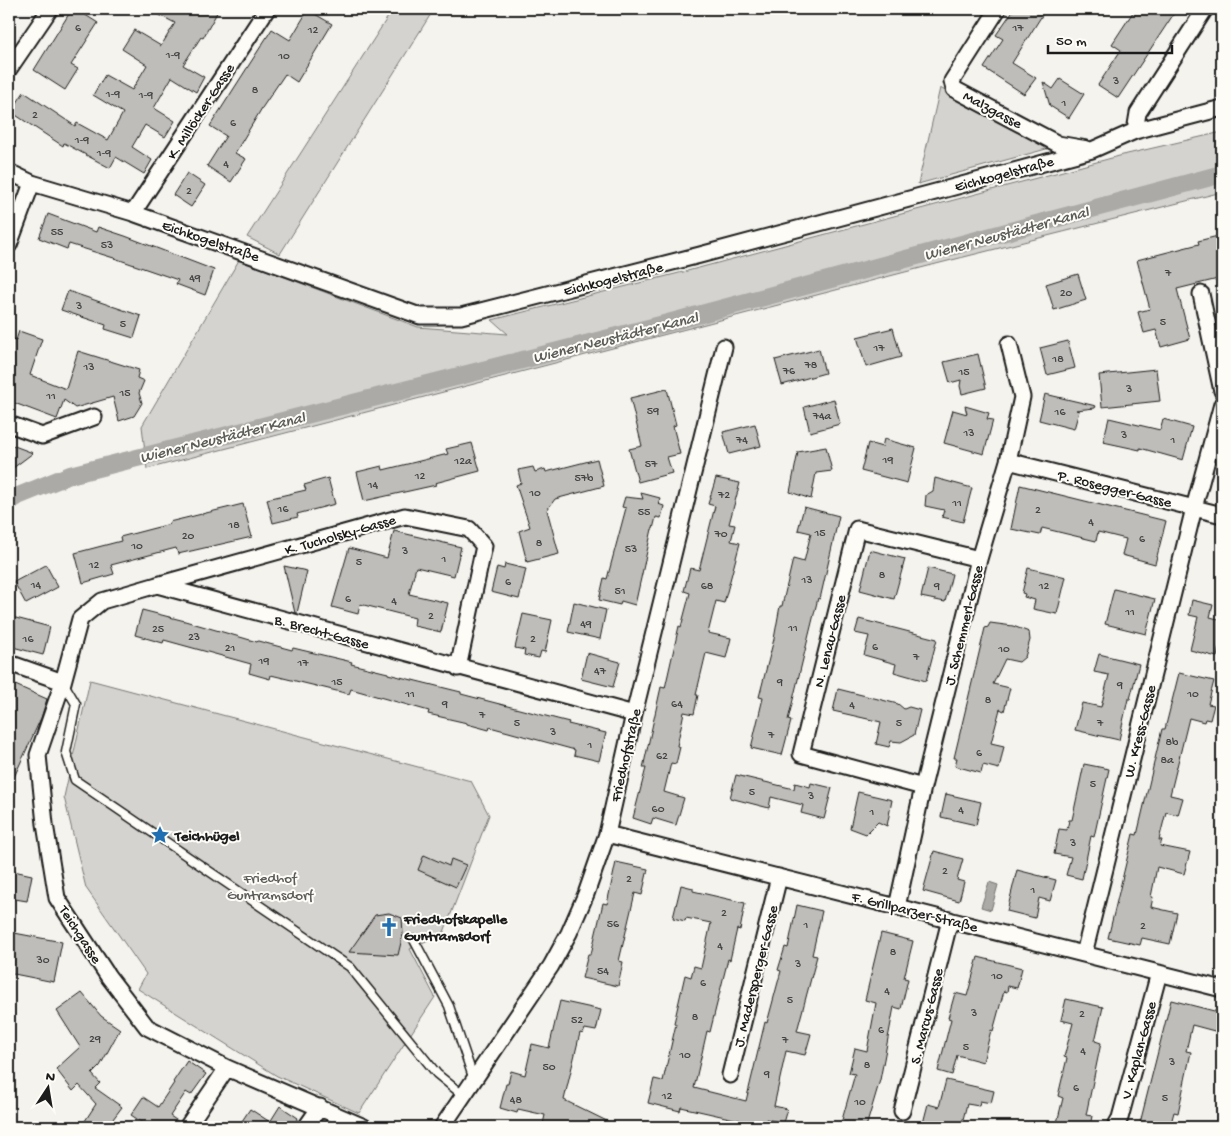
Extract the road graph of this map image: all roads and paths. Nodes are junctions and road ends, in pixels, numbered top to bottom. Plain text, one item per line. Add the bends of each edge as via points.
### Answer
1 (50, 9) edge
2 (268, 9) edge
3 (998, 9) edge
4 (1205, 9) edge
5 (9, 69) edge
6 (1222, 108) edge
7 (1135, 130) junction
8 (1092, 150) junction
9 (9, 172) edge
10 (32, 184) junction
11 (133, 213) junction
12 (9, 245) edge
13 (1201, 294) dead end
14 (1010, 344) dead end
15 (724, 347) dead end
16 (1222, 391) edge
17 (1222, 404) edge
18 (94, 417) dead end
19 (9, 424) edge
20 (1008, 461) junction
21 (1194, 508) junction
22 (1222, 515) edge
23 (979, 559) junction
24 (157, 585) junction
25 (9, 663) edge
26 (458, 668) junction
27 (63, 682) junction
28 (634, 714) junction
29 (923, 787) junction
30 (607, 834) junction
31 (779, 877) junction
32 (897, 907) junction
33 (950, 920) junction
34 (414, 940) dead end
35 (1084, 954) junction
36 (1159, 973) junction
37 (1222, 989) edge
38 (227, 1068) junction
39 (730, 1075) dead end
40 (474, 1082) junction
41 (464, 1096) junction
42 (320, 1107) junction
43 (902, 1111) dead end
44 (187, 1127) edge
45 (306, 1127) edge
46 (364, 1127) edge
47 (442, 1127) edge
48 (1115, 1127) edge

1 - 5 street
2 - 11 street, K. Millöcker-Gasse
3 - 8 street, Malzgasse via 952,82 954,89 1058,144
4 - 7 street via 1138,113
6 - 7 street, Eichkogelstraße
7 - 8 street, Eichkogelstraße
8 - 11 street, Eichkogelstraße via 700,256 461,316 420,316
9 - 10 street, Eichkogelstraße
10 - 11 street, Eichkogelstraße
10 - 12 street
13 - 16 street
14 - 20 street, J. Schemmerl-Gasse via 1022,397
15 - 28 street, Friedhofstraße
17 - 21 street, W. Kress-Gasse
18 - 19 street via 42,436
20 - 21 street, P. Rosegger-Gasse
20 - 23 street, J. Schemmerl-Gasse
21 - 22 street, P. Rosegger-Gasse
21 - 35 street, W. Kress-Gasse
23 - 29 street, J. Schemmerl-Gasse
23 - 29 street, N. Lenau-Gasse via 857,529 801,754
24 - 26 street, B. Brecht-Gasse
24 - 26 street, K. Tucholsky-Gasse via 405,516 469,529 484,546
24 - 27 street via 102,600 80,619
25 - 27 street
26 - 28 street, B. Brecht-Gasse
27 - 38 street, Teichgasse via 38,755 57,898 108,976 147,1027
27 - 41 lane via 76,704 66,752 75,780 350,967 436,1074
28 - 30 street, Friedhofstraße
29 - 32 street, J. Schemmerl-Gasse
30 - 31 street, F. Grillparzer-Straße
30 - 40 street, Friedhofstraße via 569,933 551,966
31 - 32 street, F. Grillparzer-Straße
31 - 39 street, J. Madersperger-Gasse
32 - 33 street, F. Grillparzer-Straße
33 - 35 street, F. Grillparzer-Straße
33 - 43 street, S. Marcus-Gasse
34 - 40 lane via 449,1006
35 - 36 street, F. Grillparzer-Straße
36 - 37 street, F. Grillparzer-Straße
36 - 48 street, V. Kaplan-Gasse
38 - 42 street, Teichgasse
38 - 44 street
40 - 41 street, Friedhofstraße
41 - 47 street, Friedhofstraße
42 - 45 street
42 - 46 street, Teichgasse

